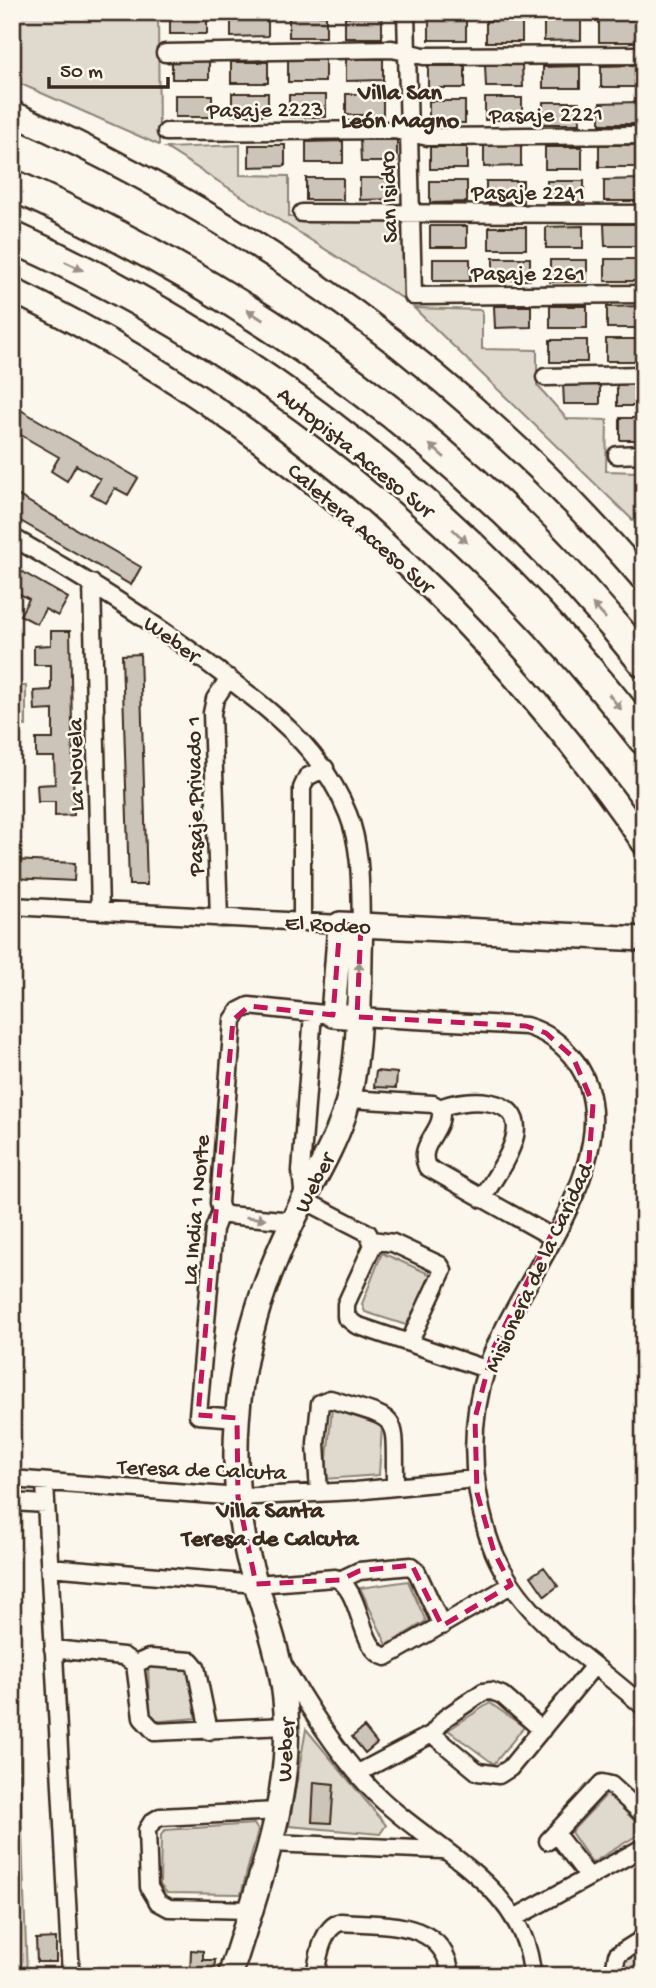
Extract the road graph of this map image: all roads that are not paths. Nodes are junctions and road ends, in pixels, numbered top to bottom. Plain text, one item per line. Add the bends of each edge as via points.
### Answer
1 (406, 12) edge
2 (165, 52) dead end
3 (406, 52) junction
4 (644, 55) edge
5 (12, 113) edge
6 (166, 132) dead end
7 (407, 132) junction
8 (644, 135) edge
9 (12, 185) edge
10 (302, 213) dead end
11 (412, 214) junction
12 (644, 214) edge
13 (12, 237) edge
14 (12, 290) edge
15 (644, 294) edge
16 (412, 296) joint
17 (644, 375) edge
18 (545, 377) dead end
19 (644, 454) edge
20 (617, 455) dead end
21 (12, 537) edge
22 (644, 580) edge
23 (92, 583) junction
24 (124, 603) junction
25 (93, 617) junction
26 (644, 662) edge
27 (229, 678) junction
28 (644, 739) edge
29 (325, 768) junction
30 (644, 843) edge
31 (12, 906) edge
32 (100, 911) junction
33 (219, 918) junction
34 (302, 922) junction
35 (351, 925) junction
36 (644, 939) edge
37 (323, 1014) junction
38 (357, 1017) junction
39 (348, 1099) junction
40 (440, 1108) junction
41 (482, 1199) junction
42 (304, 1200) junction
43 (221, 1211) junction
44 (293, 1221) junction
45 (552, 1237) junction
46 (372, 1240) junction
47 (410, 1343) junction
48 (486, 1369) junction
49 (237, 1418) junction
50 (12, 1479) edge
51 (475, 1479) junction
52 (45, 1483) junction
53 (395, 1486) junction
54 (319, 1493) junction
55 (238, 1497) junction
56 (12, 1502) edge
57 (46, 1504) junction
58 (49, 1567) junction
59 (340, 1580) junction
60 (256, 1584) junction
61 (511, 1585) junction
62 (442, 1626) junction
63 (53, 1649) junction
64 (279, 1658) junction
65 (135, 1664) junction
66 (593, 1667) junction
67 (644, 1707) edge
68 (287, 1726) junction
69 (542, 1730) junction
70 (209, 1731) junction
71 (432, 1734) junction
72 (358, 1773) junction
73 (278, 1811) junction
74 (644, 1815) edge
75 (270, 1843) junction
76 (644, 1847) edge
77 (442, 1850) junction
78 (589, 1877) junction
79 (250, 1910) junction
80 (516, 1917) junction
81 (644, 1938) edge
82 (71, 1976) edge
83 (230, 1976) edge
84 (315, 1976) edge
85 (451, 1976) edge
86 (532, 1976) edge
87 (612, 1976) edge

1 - 3 street, San Isidro
2 - 3 street
3 - 4 street via 424,56
3 - 7 street, San Isidro
5 - 22 main road via 167,190 357,312 512,442
6 - 7 street, Pasaje 2223
7 - 8 street, Pasaje 2221 via 428,137
7 - 11 street, San Isidro
26 -> 9 highway, Autopista Acceso Sur via 515,522 436,450 348,380 214,289 128,240
10 - 11 street, Pasaje 2241
11 - 12 street, Pasaje 2241
11 - 16 street, San Isidro
13 -> 28 highway, Autopista Acceso Sur via 118,288 212,343 340,433 480,555 563,641
14 - 30 main road, Caletera Acceso Sur via 139,359 205,401 359,519 522,683
15 - 16 street, Pasaje 2261
17 - 18 street
19 - 20 street
21 - 23 street, Weber
23 - 24 street, Weber
23 - 25 street, La Novela
24 - 25 street via 104,608
24 - 27 street, Weber
25 - 32 street, La Novela
27 - 29 street, Weber via 273,712
27 - 33 street, Pasaje Privado 1 via 212,713
29 - 34 street via 307,777 302,788
29 - 35 street, Weber via 349,817 358,848
31 - 32 street, El Rodeo
32 - 33 street, El Rodeo
33 - 34 street, El Rodeo
34 - 35 street, El Rodeo
35 - 36 main road, El Rodeo
35 - 37 main road, Weber
38 -> 35 main road, Weber
37 - 38 main road, Misionera de la Caridad
37 - 42 street via 301,1171
37 - 43 street, La India 1 Norte via 254,1006 239,1011 232,1026
38 - 39 main road, Weber
38 - 45 street, Misionera de la Caridad via 526,1026 546,1033 565,1048 590,1091 594,1132 584,1176
39 - 40 street
39 - 42 main road, Weber via 331,1148
40 - 41 street via 442,1117 424,1151 424,1162 430,1170
40 - 41 street via 491,1102 513,1117 512,1145
41 - 45 street
42 - 44 main road, Weber
42 - 46 street via 364,1231
43 -> 44 street via 231,1216
43 - 49 street, La India 1 Norte via 214,1229 198,1415
44 - 49 main road, Weber via 256,1311
45 - 48 street, Misionera de la Caridad
46 - 47 street via 346,1304 346,1317 356,1325
46 - 47 street via 393,1243 443,1270
47 - 48 street
48 - 51 street, Misionera de la Caridad via 475,1418
49 - 55 main road, Weber
50 - 52 street, Teresa de Calcuta
51 - 53 street, Teresa de Calcuta
51 - 61 street, Misionera de la Caridad via 488,1534
52 - 55 street, Teresa de Calcuta
52 - 57 street
53 - 54 street, Teresa de Calcuta
53 - 54 street via 392,1422 330,1399 320,1403 318,1410
54 - 55 street, Teresa de Calcuta
55 - 60 main road, Weber
56 - 57 street
57 - 58 street
58 - 60 street
58 - 63 street
59 - 60 street
59 - 62 street via 359,1572 411,1566
59 - 62 street via 374,1650 382,1656 395,1654
60 - 64 main road, Weber
61 - 62 street
61 - 66 street, Misionera de la Caridad via 538,1620
63 - 65 street via 123,1656
63 - 82 street
64 - 68 main road, Weber
64 - 72 street
65 - 70 street via 142,1718 150,1730 160,1734
65 - 70 street via 149,1658 191,1661
66 - 67 street, Misionera de la Caridad
66 - 69 street
68 - 70 street
68 - 73 main road, Weber
69 - 71 street via 502,1695 491,1691 445,1718
69 - 71 street via 510,1768 492,1776 478,1772
71 - 72 street
72 - 77 street
73 - 75 main road, Weber
73 - 79 street via 160,1817 147,1830 149,1887 158,1902 169,1908
74 - 78 street via 611,1785 602,1783 551,1837
75 - 77 street
75 - 79 main road, Weber
76 - 78 street
77 - 80 street via 486,1882
78 - 80 street
79 - 83 main road, Weber
80 - 86 street via 527,1941
81 - 87 street via 617,1955
84 - 85 street via 328,1930 341,1922 419,1930 443,1952

